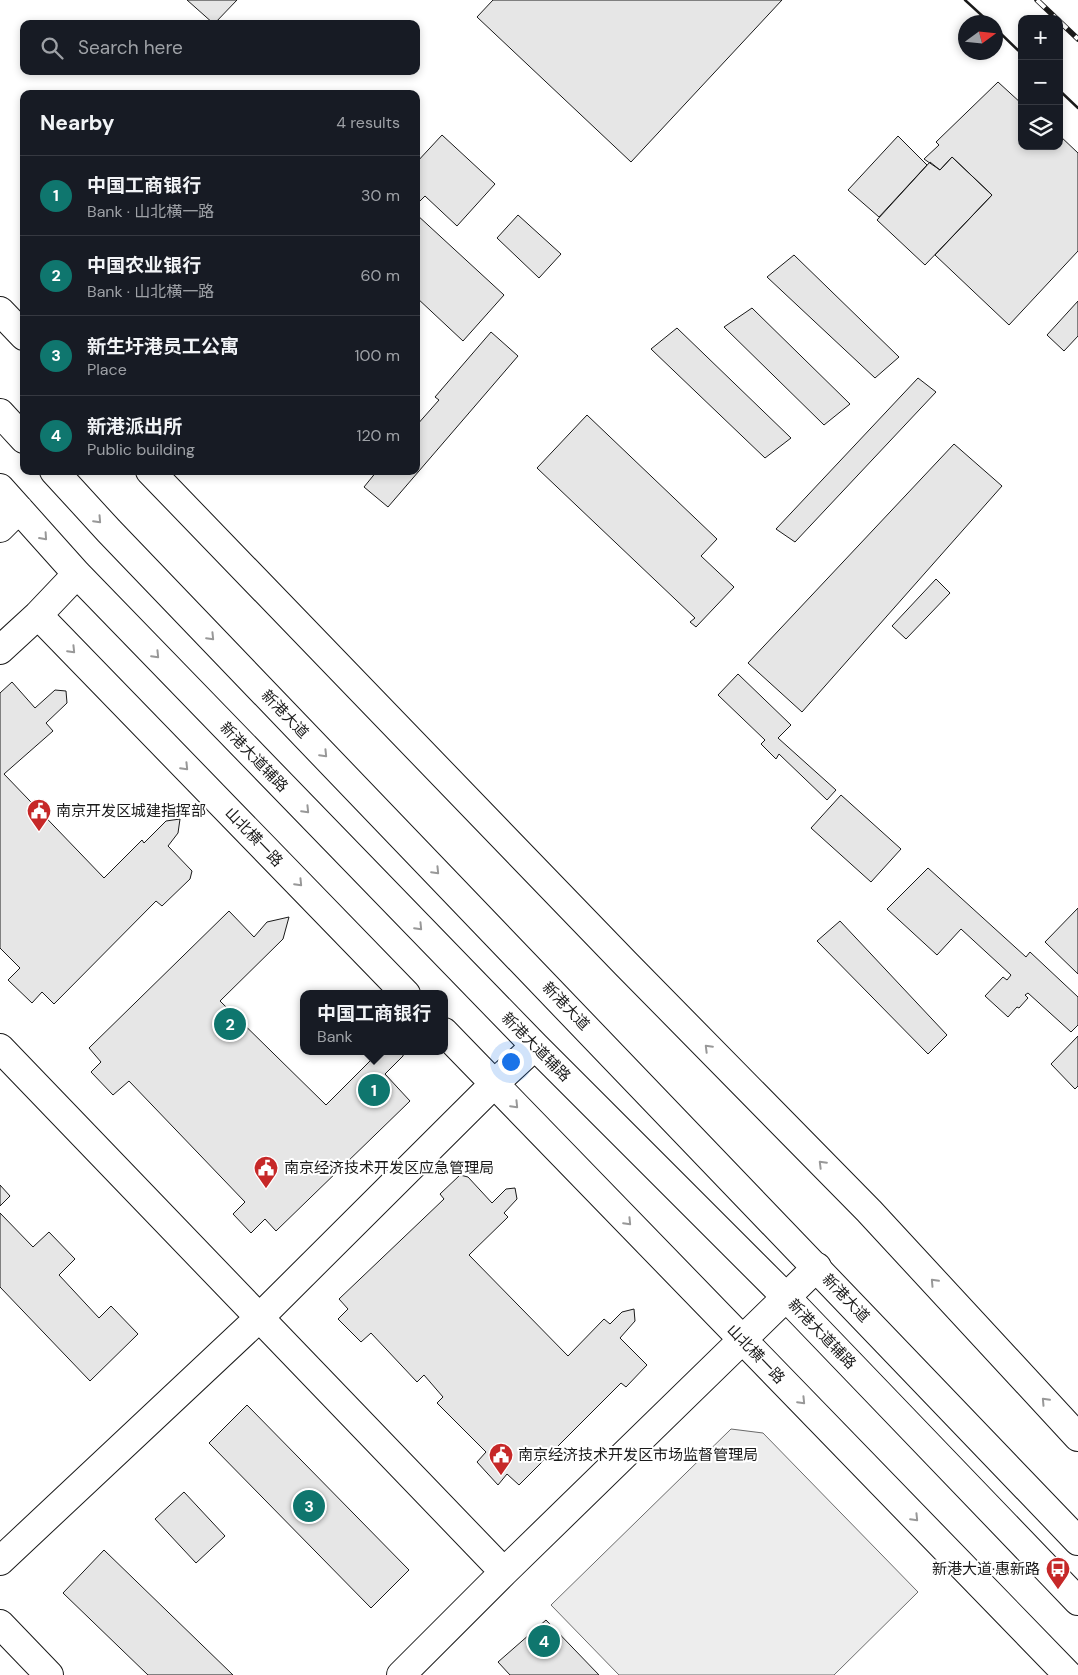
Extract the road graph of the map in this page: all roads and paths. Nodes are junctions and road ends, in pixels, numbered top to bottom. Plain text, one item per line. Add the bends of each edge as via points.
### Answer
1 (0, 311) edge
2 (20, 332) edge
3 (0, 413) edge
4 (20, 435) edge
5 (58, 475) edge
6 (154, 475) edge
7 (0, 488) edge
8 (9, 518) edge
9 (77, 574) junction
10 (38, 615) junction
11 (0, 650) edge
12 (402, 990) edge
13 (448, 1036) edge
14 (534, 1046) junction
15 (0, 1048) edge
16 (494, 1084) junction
17 (817, 1267) junction
18 (786, 1297) junction
19 (259, 1318) junction
20 (743, 1340) junction
21 (1078, 1437) edge
22 (1078, 1541) edge
23 (0, 1561) edge
24 (504, 1572) junction
25 (1078, 1601) edge
26 (0, 1624) edge
27 (49, 1675) edge
28 (401, 1675) edge
29 (1068, 1675) edge

1 - 2 street
3 - 4 street
5 -> 17 street, 新港大道
21 -> 6 street via 869,1211
7 - 8 street, 新港大道辅路
8 -> 9 street, 新港大道辅路
9 - 10 street
9 -> 14 street, 新港大道辅路
10 - 11 street
10 -> 12 street, 山北横一路
13 - 16 street, 山北横一路
14 - 16 street
14 - 18 street, 新港大道辅路
15 - 19 street
16 - 19 street
16 -> 20 street, 山北横一路
17 - 18 street
17 - 22 street, 新港大道
18 - 20 street
18 - 25 street, 新港大道辅路
19 - 23 street
19 - 24 street
20 - 24 street
20 -> 29 street, 山北横一路
24 - 28 street
26 - 27 street

